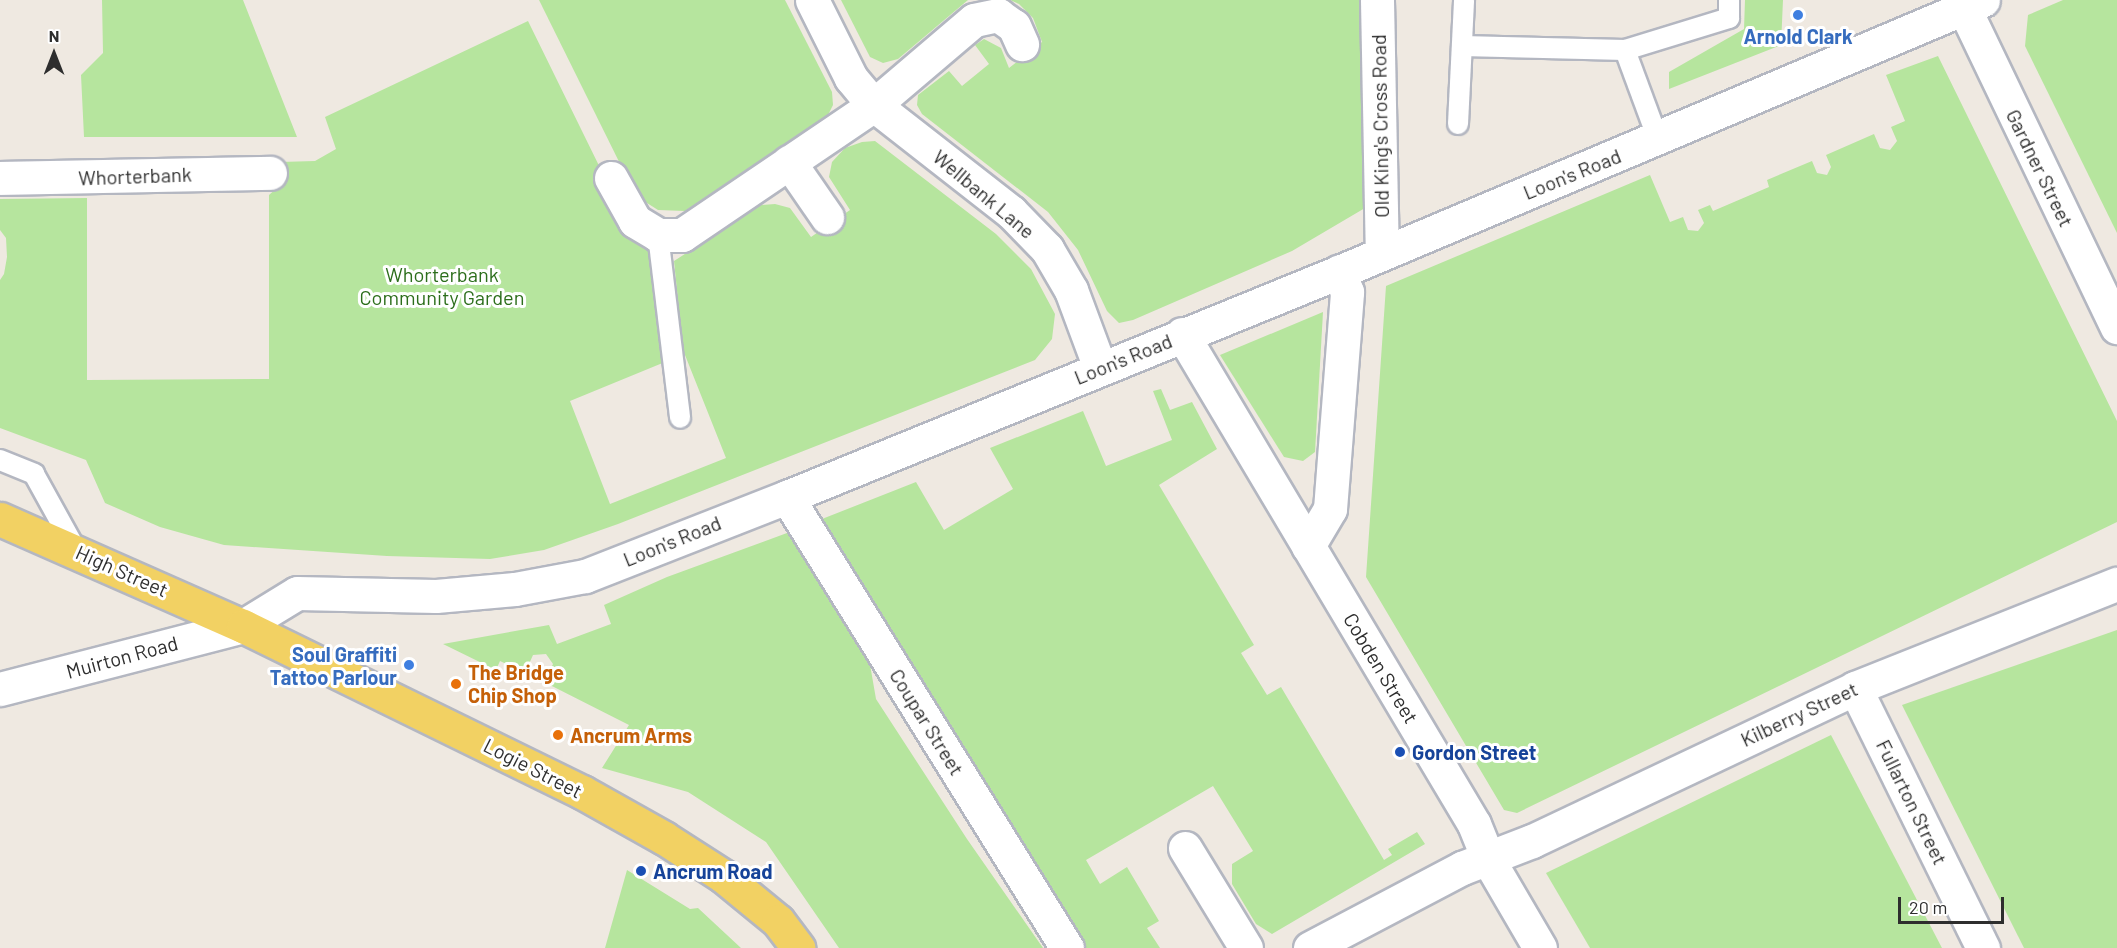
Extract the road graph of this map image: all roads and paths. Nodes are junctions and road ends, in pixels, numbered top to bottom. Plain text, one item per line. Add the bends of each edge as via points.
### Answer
1 (812, 0) edge
2 (1377, 0) edge
3 (1464, 0) edge
4 (1729, 0) edge
5 (1970, 3) edge
6 (1022, 44) dead end
7 (1462, 46) junction
8 (1625, 50) junction
9 (874, 105) junction
10 (1458, 124) dead end
11 (1658, 139) junction
12 (789, 162) junction
13 (270, 173) dead end
14 (0, 178) edge
15 (611, 178) dead end
16 (827, 217) dead end
17 (657, 236) junction
18 (1382, 253) junction
19 (1338, 272) junction
20 (2117, 327) edge
21 (1182, 334) junction
22 (1100, 368) junction
23 (680, 418) dead end
24 (0, 460) edge
25 (788, 497) junction
26 (0, 519) edge
27 (1308, 546) junction
28 (76, 550) junction
29 (2117, 584) edge
30 (243, 627) junction
31 (1856, 688) junction
32 (0, 689) edge
33 (1185, 848) dead end
34 (1488, 859) junction
35 (798, 948) edge
36 (1067, 948) edge
37 (1246, 948) edge
38 (1310, 948) edge
39 (1540, 948) edge
40 (1983, 948) edge

1 - 9 street, Wellbank Lane via 851,78
2 - 18 street, Old King's Cross Road
3 - 7 lane
4 - 8 lane via 1729,18
5 - 11 street, Loon's Road
5 - 20 street, Gardner Street
6 - 9 street via 1014,26 998,15 974,20
7 - 8 lane
7 - 10 lane
8 - 11 lane
9 - 12 street
9 - 22 street, Wellbank Lane via 1011,212 1047,249 1071,290
11 - 18 street, Loon's Road
12 - 16 street
12 - 17 street via 682,235
13 - 14 street, Whorterbank
15 - 17 street via 635,221
17 - 23 lane
18 - 19 street, Loon's Road
19 - 21 street, Loon's Road
19 - 27 street via 1347,292 1330,509
21 - 22 street, Loon's Road
21 - 27 street, Cobden Street
22 - 25 street, Loon's Road
24 - 28 lane via 34,474
25 - 30 street, Loon's Road via 585,576 515,589 436,596 297,593
25 - 36 street, Coupar Street
26 - 28 main road, High Street
27 - 34 street, Cobden Street via 1474,824
28 - 30 main road, High Street
29 - 31 street, Kilberry Street
30 - 32 street, Muirton Road
30 - 35 main road, Logie Street via 582,792 664,838 758,902
31 - 34 street, Kilberry Street
31 - 40 street, Fullarton Street
33 - 37 street
34 - 38 street via 1462,868
34 - 39 street, Cobden Street

